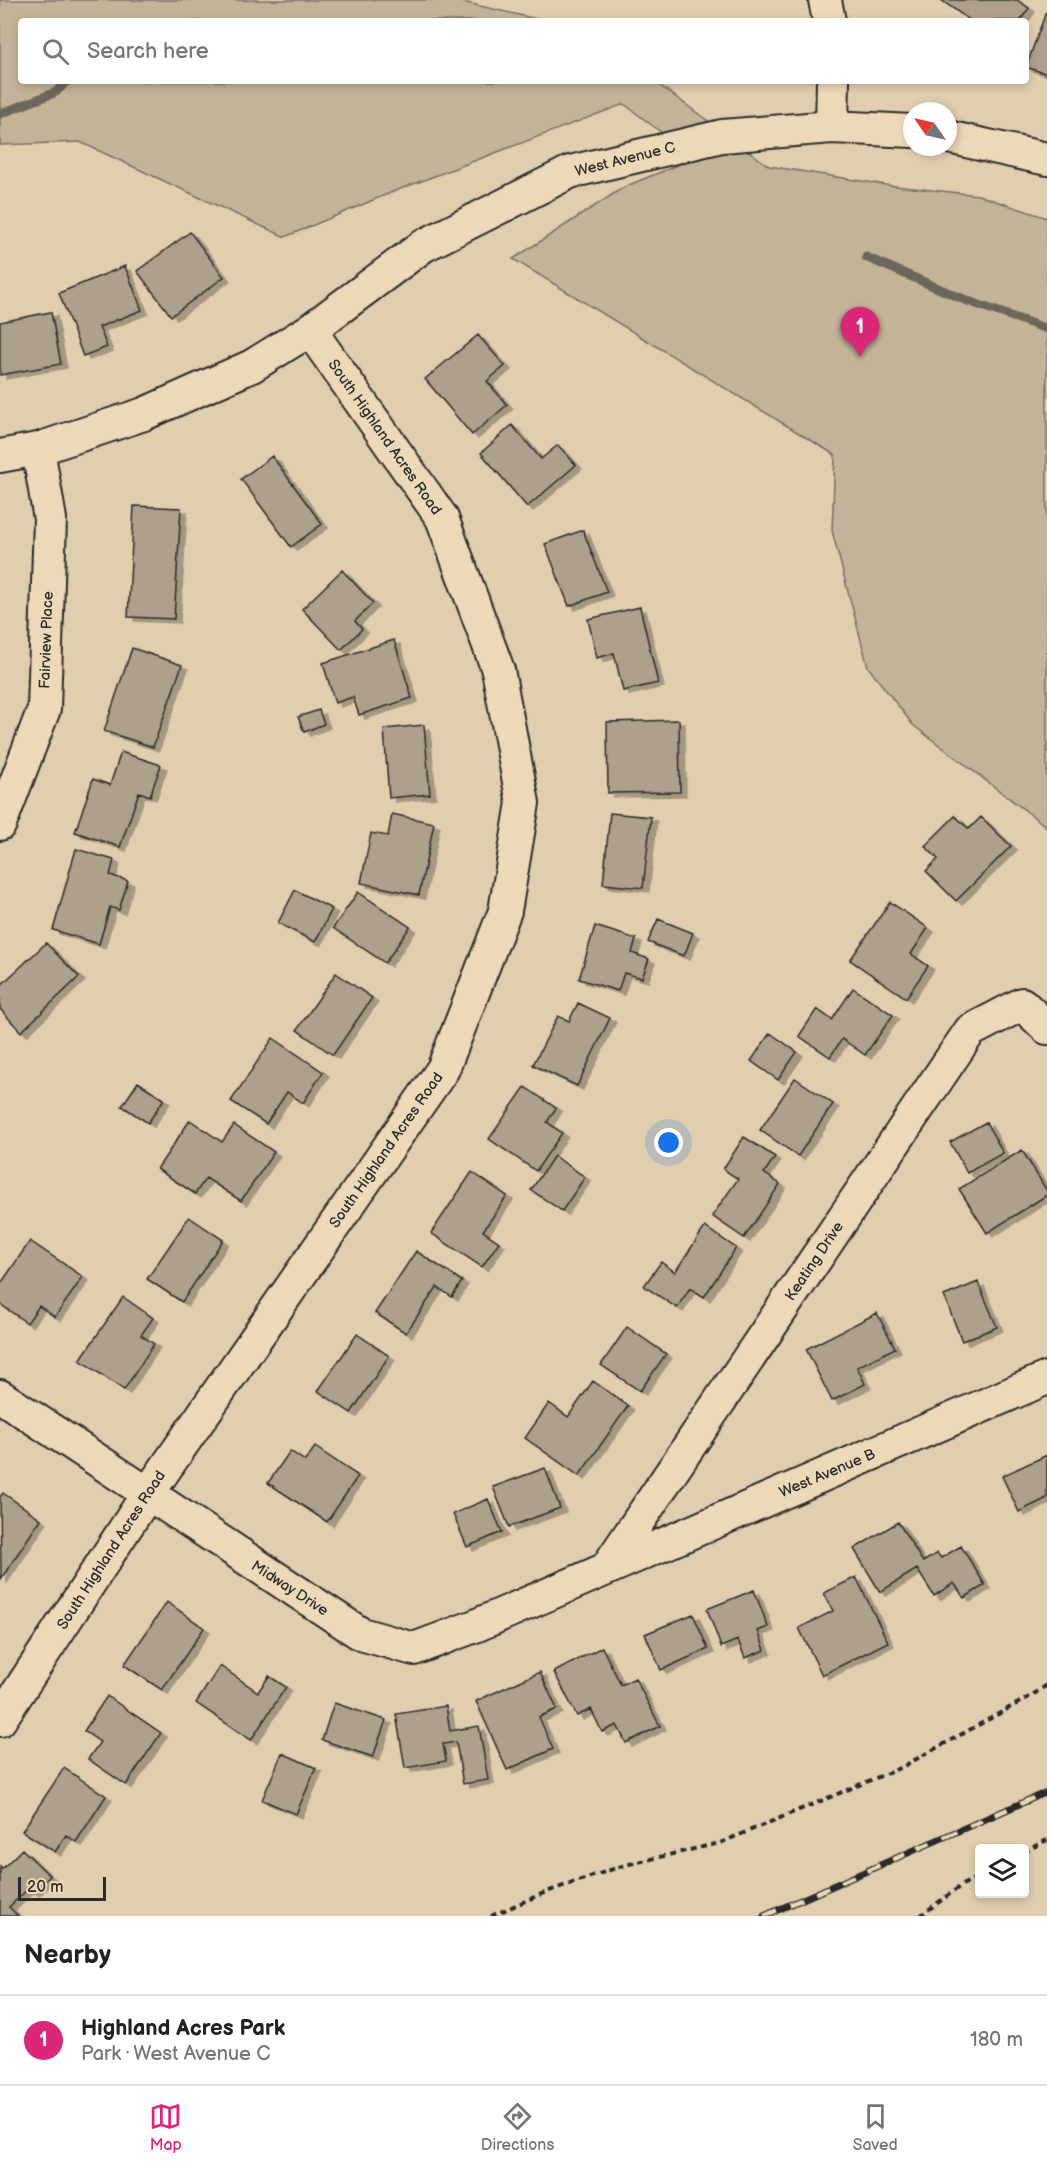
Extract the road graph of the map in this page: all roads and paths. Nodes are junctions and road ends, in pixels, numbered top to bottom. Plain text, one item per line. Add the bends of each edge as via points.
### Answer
1 (825, 0) edge
2 (828, 18) edge
3 (833, 84) edge
4 (832, 127) junction
5 (903, 131) edge
6 (957, 139) edge
7 (1047, 159) edge
8 (310, 330) junction
9 (38, 449) junction
10 (0, 456) edge
11 (0, 824) edge
12 (1047, 1028) edge
13 (1047, 1378) edge
14 (0, 1396) edge
15 (147, 1494) junction
16 (606, 1569) junction
17 (1047, 1685) edge
18 (0, 1720) edge
19 (1047, 1840) edge
20 (1029, 1849) edge
21 (975, 1878) edge
22 (491, 1916) edge
23 (920, 1916) edge

1 - 2 street
3 - 4 street
4 - 5 street, West Avenue C
4 - 8 street, West Avenue C via 722,136 570,172 423,246
6 - 7 street
8 - 9 street, West Avenue C via 252,366 144,414
8 - 15 street, South Highland Acres Road via 442,518 498,670 524,803 505,911 443,1069
9 - 10 street, West Avenue C
9 - 11 street, Fairview Place via 50,519 44,709
12 - 16 street, Keating Drive via 1022,1004 970,1031
13 - 16 street, West Avenue B
14 - 15 street, Midway Drive
15 - 16 street, Midway Drive via 361,1634 414,1649
15 - 18 street, South Highland Acres Road
17 - 22 path via 902,1767 720,1843 625,1865
19 - 20 path
21 - 23 path

